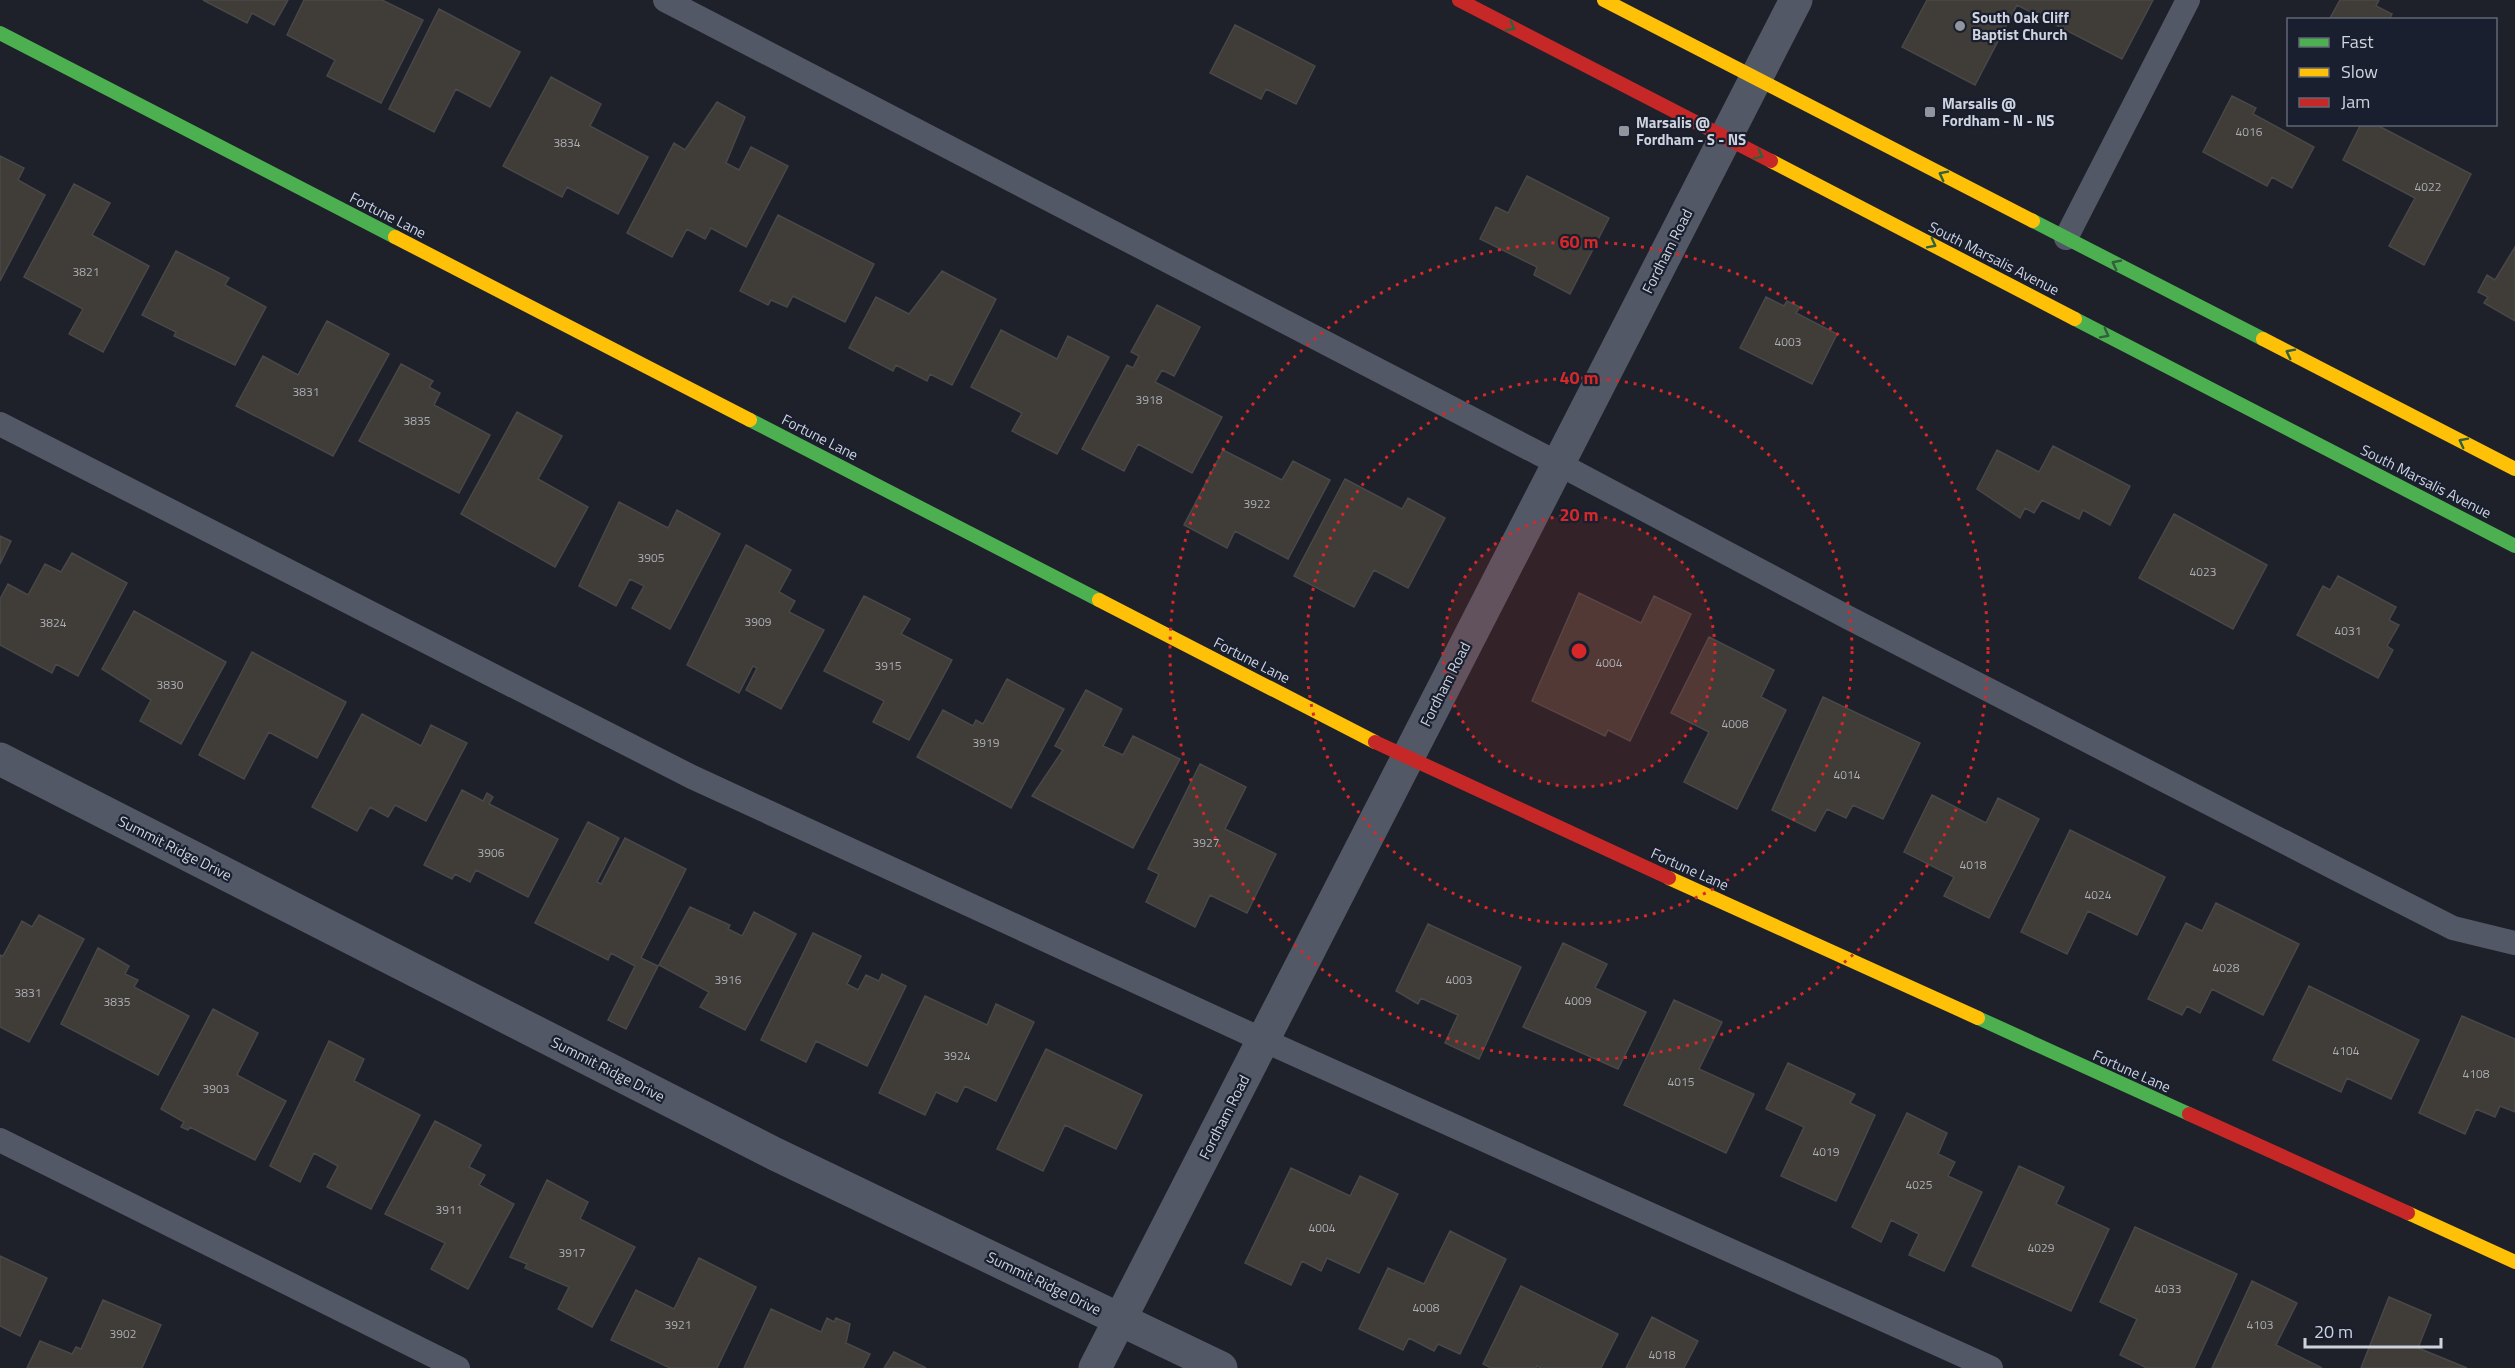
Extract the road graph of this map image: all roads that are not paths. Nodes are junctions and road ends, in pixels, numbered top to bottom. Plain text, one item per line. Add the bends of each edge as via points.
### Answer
1 (665, 0) edge
2 (1459, 0) edge
3 (1604, 0) edge
4 (1796, 0) edge
5 (2188, 0) edge
6 (0, 33) edge
7 (1755, 79) junction
8 (1725, 138) junction
9 (2066, 238) junction
10 (0, 424) edge
11 (1558, 464) junction
12 (2515, 469) edge
13 (2515, 546) edge
14 (0, 759) edge
15 (1407, 759) junction
16 (2515, 943) edge
17 (1263, 1040) junction
18 (0, 1140) edge
19 (2515, 1262) edge
20 (1120, 1320) junction
21 (458, 1368) edge
22 (1095, 1368) edge
23 (1221, 1368) edge
24 (1991, 1368) edge

1 - 11 lane
2 -> 8 street, South Marsalis Avenue
3 - 7 street
4 - 7 street, Fordham Road
5 - 9 lane
6 - 15 street, Fortune Lane
7 - 8 street, Fordham Road
9 -> 7 street
8 - 11 street, Fordham Road
8 -> 13 street, South Marsalis Avenue
12 -> 9 street
10 - 17 lane via 692,777
11 - 15 street, Fordham Road
11 - 16 lane via 2453,928
14 - 20 street, Summit Ridge Drive via 776,1154
15 - 17 street, Fordham Road
15 - 19 street, Fortune Lane
17 - 20 street, Fordham Road
17 - 24 lane
18 - 21 lane
20 - 22 street, Fordham Road
20 - 23 street, Summit Ridge Drive

